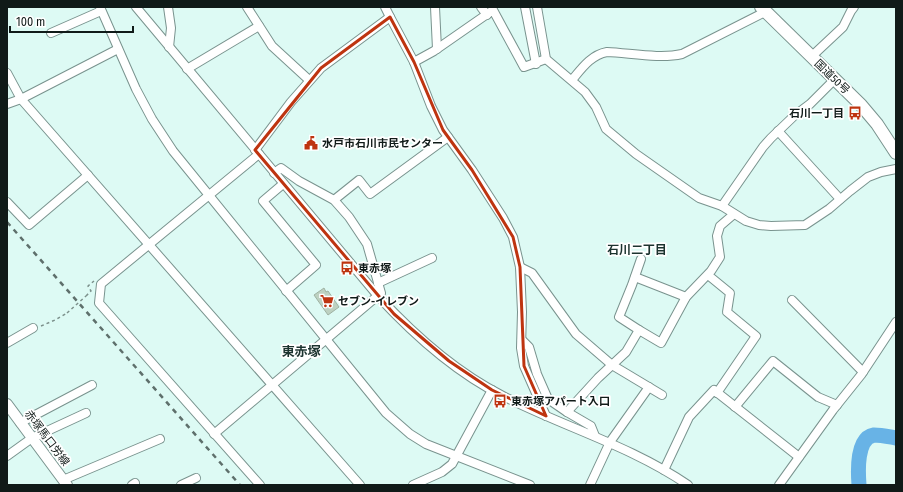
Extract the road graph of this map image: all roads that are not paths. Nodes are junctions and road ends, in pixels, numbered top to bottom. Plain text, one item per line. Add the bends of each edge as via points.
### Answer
1 (136, 7) edge
2 (168, 7) edge
3 (247, 7) edge
4 (385, 7) edge
5 (435, 7) edge
6 (481, 7) edge
7 (525, 7) edge
8 (537, 7) edge
9 (854, 7) edge
10 (101, 9) edge
11 (763, 10) edge
12 (487, 15) junction
13 (390, 17) junction
14 (259, 26) junction
15 (51, 33) dead end
16 (169, 47) junction
17 (118, 49) junction
18 (437, 49) junction
19 (812, 57) junction
20 (546, 59) junction
21 (414, 62) junction
22 (536, 64) junction
23 (187, 69) junction
24 (7, 73) edge
25 (835, 79) junction
26 (309, 80) junction
27 (572, 80) junction
28 (21, 100) junction
29 (7, 104) edge
30 (778, 131) junction
31 (448, 136) junction
32 (257, 152) junction
33 (896, 152) edge
34 (896, 169) edge
35 (274, 173) junction
36 (88, 175) junction
37 (283, 184) junction
38 (209, 196) junction
39 (840, 199) junction
40 (334, 200) junction
41 (7, 202) edge
42 (722, 206) junction
43 (734, 214) junction
44 (150, 244) junction
45 (432, 258) dead end
46 (641, 259) dead end
47 (520, 267) junction
48 (708, 275) junction
49 (635, 277) junction
50 (378, 283) junction
51 (286, 291) junction
52 (378, 296) junction
53 (686, 296) junction
54 (792, 300) dead end
55 (896, 322) edge
56 (33, 328) road end
57 (639, 330) junction
58 (326, 340) junction
59 (522, 340) junction
60 (7, 343) edge
61 (612, 365) junction
62 (863, 372) junction
63 (92, 385) dead end
64 (272, 386) junction
65 (649, 387) junction
66 (492, 390) junction
67 (717, 393) junction
68 (662, 395) dead end
69 (7, 404) edge
70 (837, 405) junction
71 (735, 407) junction
72 (567, 412) junction
73 (86, 413) dead end
74 (546, 416) junction
75 (20, 423) junction
76 (214, 434) junction
77 (595, 436) junction
78 (32, 438) junction
79 (160, 439) dead end
80 (610, 442) junction
81 (7, 456) edge
82 (456, 457) junction
83 (799, 457) junction
84 (664, 470) junction
85 (196, 478) dead end
86 (65, 482) edge
87 (132, 485) edge
88 (135, 485) edge
89 (180, 485) edge
90 (260, 485) edge
91 (360, 485) edge
92 (412, 485) edge
93 (530, 485) edge
94 (590, 485) edge
95 (688, 485) edge
96 (779, 485) edge

1 - 16 street
2 - 16 street via 171,28
3 - 14 street
4 - 13 street
5 - 18 street
6 - 12 street
7 - 22 street
8 - 20 street
9 - 19 street via 843,27
10 - 15 street
10 - 17 street
11 - 19 highway, 国道50号
11 - 27 street via 682,54 662,56 599,53
12 - 18 street
12 - 22 street via 494,10 524,67
13 - 21 street
13 - 26 street via 321,68
14 - 23 street
14 - 26 street via 272,46
16 - 23 street
17 - 28 street
17 - 38 street via 152,119
18 - 21 street
19 - 25 highway, 国道50号
20 - 22 street
20 - 27 street
21 - 31 street via 443,130
23 - 32 street
24 - 28 street
25 - 30 street
25 - 33 highway, 国道50号 via 877,124
26 - 32 street
27 - 42 street via 596,107 606,129 671,179 700,198
28 - 29 street
28 - 36 street
30 - 39 street
30 - 42 street via 763,147
31 - 40 street via 370,194 360,180
31 - 47 street via 504,218 513,237
32 - 35 street
32 - 38 street
34 - 39 street via 868,177
35 - 37 street
35 - 40 street via 281,168
36 - 41 street via 29,226
36 - 44 street
37 - 51 street via 263,201 316,265
37 - 52 street
38 - 44 street
38 - 51 street
39 - 43 street via 805,225 759,225
40 - 50 street via 350,217 366,244
42 - 43 street
43 - 48 street via 720,226 717,236 720,257
44 - 64 street
44 - 76 street via 101,284 100,303
45 - 50 street
46 - 49 street
47 - 59 street
47 - 61 street via 532,273 576,334
48 - 53 street
48 - 67 street via 730,293 727,312 756,336
49 - 53 street
49 - 57 street via 619,317
50 - 52 street via 381,293
51 - 58 street
52 - 58 street
52 - 66 street via 424,341
53 - 57 street via 661,342
54 - 62 street
55 - 62 street
56 - 60 street
57 - 61 street via 626,352
58 - 64 street
58 - 82 street via 398,425 426,444
59 - 72 street via 529,347 548,399
59 - 74 street via 524,366
61 - 65 street
61 - 72 street
62 - 70 street
63 - 75 street
64 - 76 street
64 - 91 street
65 - 68 street
65 - 80 street
66 - 74 street
66 - 82 street
67 - 71 street
67 - 84 street via 714,390 689,417
69 - 75 main road, 赤塚馬口労線
70 - 71 street via 818,397 773,361
70 - 83 street
71 - 83 street
72 - 77 street via 591,426
73 - 78 street
74 - 77 street
75 - 78 main road, 赤塚馬口労線
76 - 90 street
77 - 80 street
78 - 81 street
78 - 86 main road, 赤塚馬口労線
79 - 86 street
80 - 84 street
80 - 94 street
82 - 92 street via 442,472
82 - 93 street
83 - 96 street
84 - 95 street
85 - 89 street
87 - 88 street

